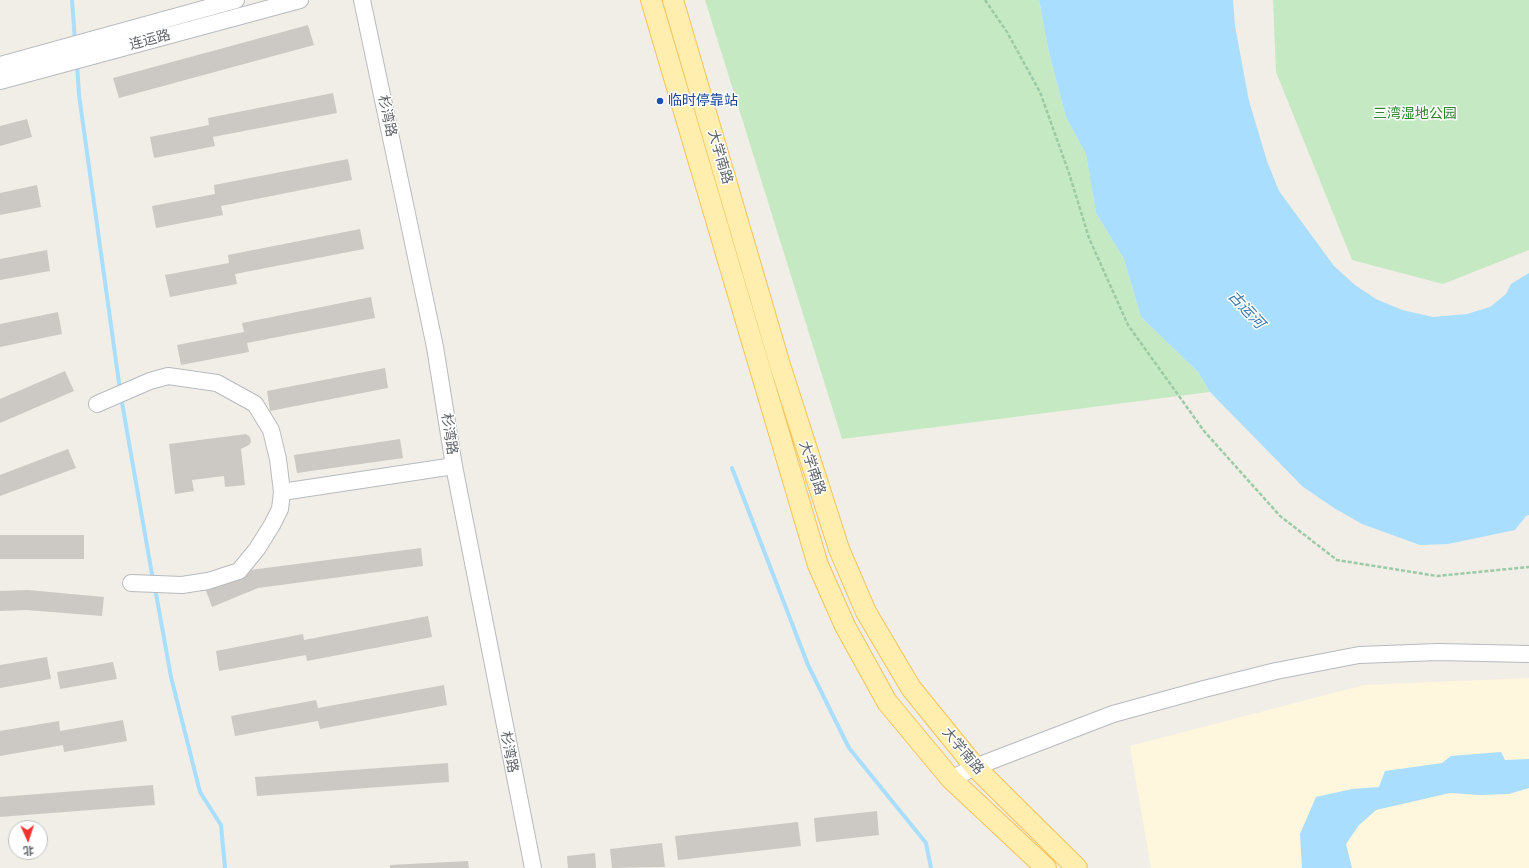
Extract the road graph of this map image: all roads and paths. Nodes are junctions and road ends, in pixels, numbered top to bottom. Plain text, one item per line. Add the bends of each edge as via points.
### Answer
1 (236, 0) edge
2 (300, 0) edge
3 (362, 0) edge
4 (651, 0) edge
5 (673, 0) edge
6 (985, 0) edge
7 (0, 65) edge
8 (0, 81) edge
9 (97, 404) dead end
10 (454, 466) junction
11 (282, 492) junction
12 (1529, 567) edge
13 (131, 583) dead end
14 (1529, 654) edge
15 (975, 767) junction
16 (951, 779) junction
17 (533, 868) edge
18 (1046, 868) edge
19 (1077, 868) edge

1 - 7 street, 连运路
2 - 8 street, 连运路
3 - 10 street, 杉湾路 via 435,347
4 - 16 main road, 大学南路 via 818,565 845,626 888,702
5 - 15 main road, 大学南路 via 780,365 838,550 866,612 911,688
6 - 12 path via 1007,32 1040,92 1069,173 1088,238 1128,325 1204,430 1280,516 1337,560 1437,576
9 - 11 street via 168,376 217,383 255,404 271,430
10 - 11 street
10 - 17 street, 杉湾路
11 - 13 street via 280,509 272,525 239,571 208,581 182,585
14 - 15 street via 1438,652 1358,655 1276,671 1113,714
15 - 16 street
15 - 19 main road, 大学南路
16 - 18 main road, 大学南路

